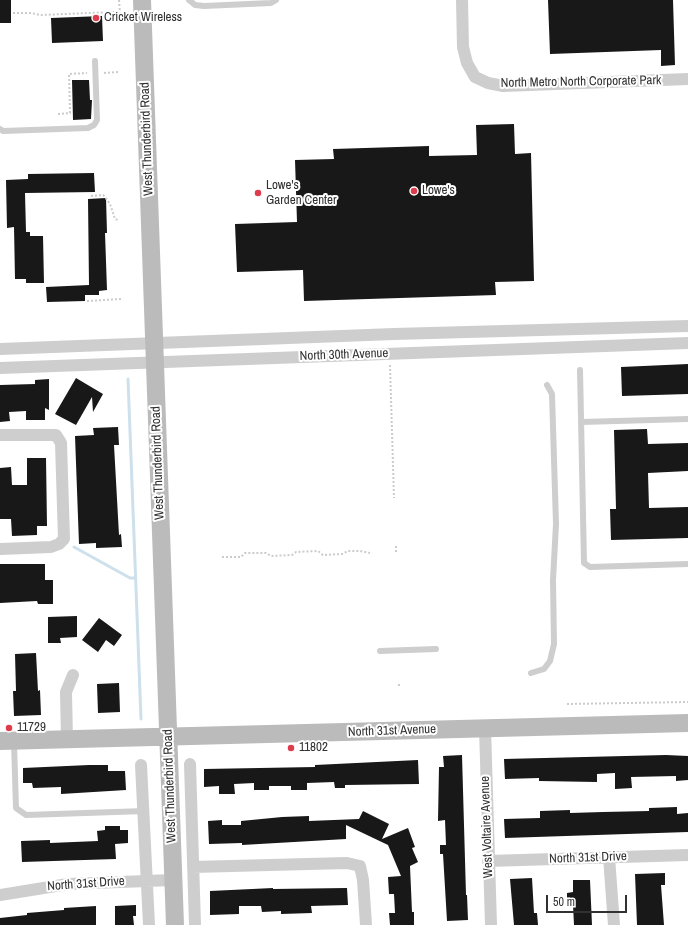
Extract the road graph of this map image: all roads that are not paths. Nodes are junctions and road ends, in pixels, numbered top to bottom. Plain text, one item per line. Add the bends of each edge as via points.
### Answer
1 (142, 0) edge
2 (189, 0) edge
3 (276, 0) edge
4 (462, 0) edge
5 (95, 61) dead end
6 (688, 79) edge
7 (0, 129) edge
8 (688, 326) edge
9 (688, 343) edge
10 (154, 344) junction
11 (0, 349) edge
12 (154, 362) junction
13 (0, 368) edge
14 (580, 370) dead end
15 (547, 385) dead end
16 (688, 419) edge
17 (580, 422) junction
18 (0, 435) edge
19 (0, 549) edge
20 (688, 564) edge
21 (436, 649) dead end
22 (380, 651) dead end
23 (531, 673) dead end
24 (73, 675) dead end
25 (688, 724) edge
26 (484, 728) junction
27 (168, 736) junction
28 (67, 740) junction
29 (7, 741) edge
30 (190, 764) dead end
31 (141, 765) dead end
32 (145, 811) junction
33 (688, 855) edge
34 (609, 857) junction
35 (488, 861) junction
36 (194, 867) junction
37 (147, 880) junction
38 (173, 880) junction
39 (0, 895) edge
40 (149, 925) edge
41 (175, 925) edge
42 (195, 925) edge
43 (366, 925) edge
44 (491, 925) edge
45 (614, 925) edge

1 - 10 main road, West Thunderbird Road
2 - 3 lane via 195,5 204,6 271,3
4 - 6 street, North Metro North Corporate Park via 463,47 467,63 475,77 488,83 503,86
5 - 7 lane via 97,120 94,125 88,128 3,131
8 - 10 street, North 30th Avenue
9 - 12 street, North 30th Avenue
10 - 11 street, North 30th Avenue
10 - 12 main road, West Thunderbird Road
12 - 13 street, North 30th Avenue
12 - 27 main road, West Thunderbird Road
14 - 17 lane
15 - 23 lane via 552,394 556,524 553,580 554,644 550,661 544,669
16 - 17 lane
17 - 20 lane via 584,563 590,567
18 - 19 street via 56,435 61,443 64,539 50,547
21 - 22 lane
24 - 28 street via 66,692
25 - 26 main road, North 31st Avenue
26 - 27 main road, North 31st Avenue
26 - 35 street, West Voltaire Avenue
27 - 28 main road, North 31st Avenue
27 - 38 main road, West Thunderbird Road
28 - 29 main road, North 31st Avenue
29 - 32 lane via 16,808 26,815
30 - 36 street, West Thunderbird Road
31 - 32 street, West Thunderbird Road
32 - 37 street, West Thunderbird Road
33 - 34 street, North 31st Drive
34 - 35 street, North 31st Drive
34 - 45 street
35 - 44 street, West Voltaire Avenue
36 - 42 street, West Thunderbird Road
36 - 43 street via 347,863 360,866
37 - 38 street, North 31st Drive
37 - 39 street, North 31st Drive via 68,884
37 - 40 street, West Thunderbird Road
38 - 41 main road, West Thunderbird Road

